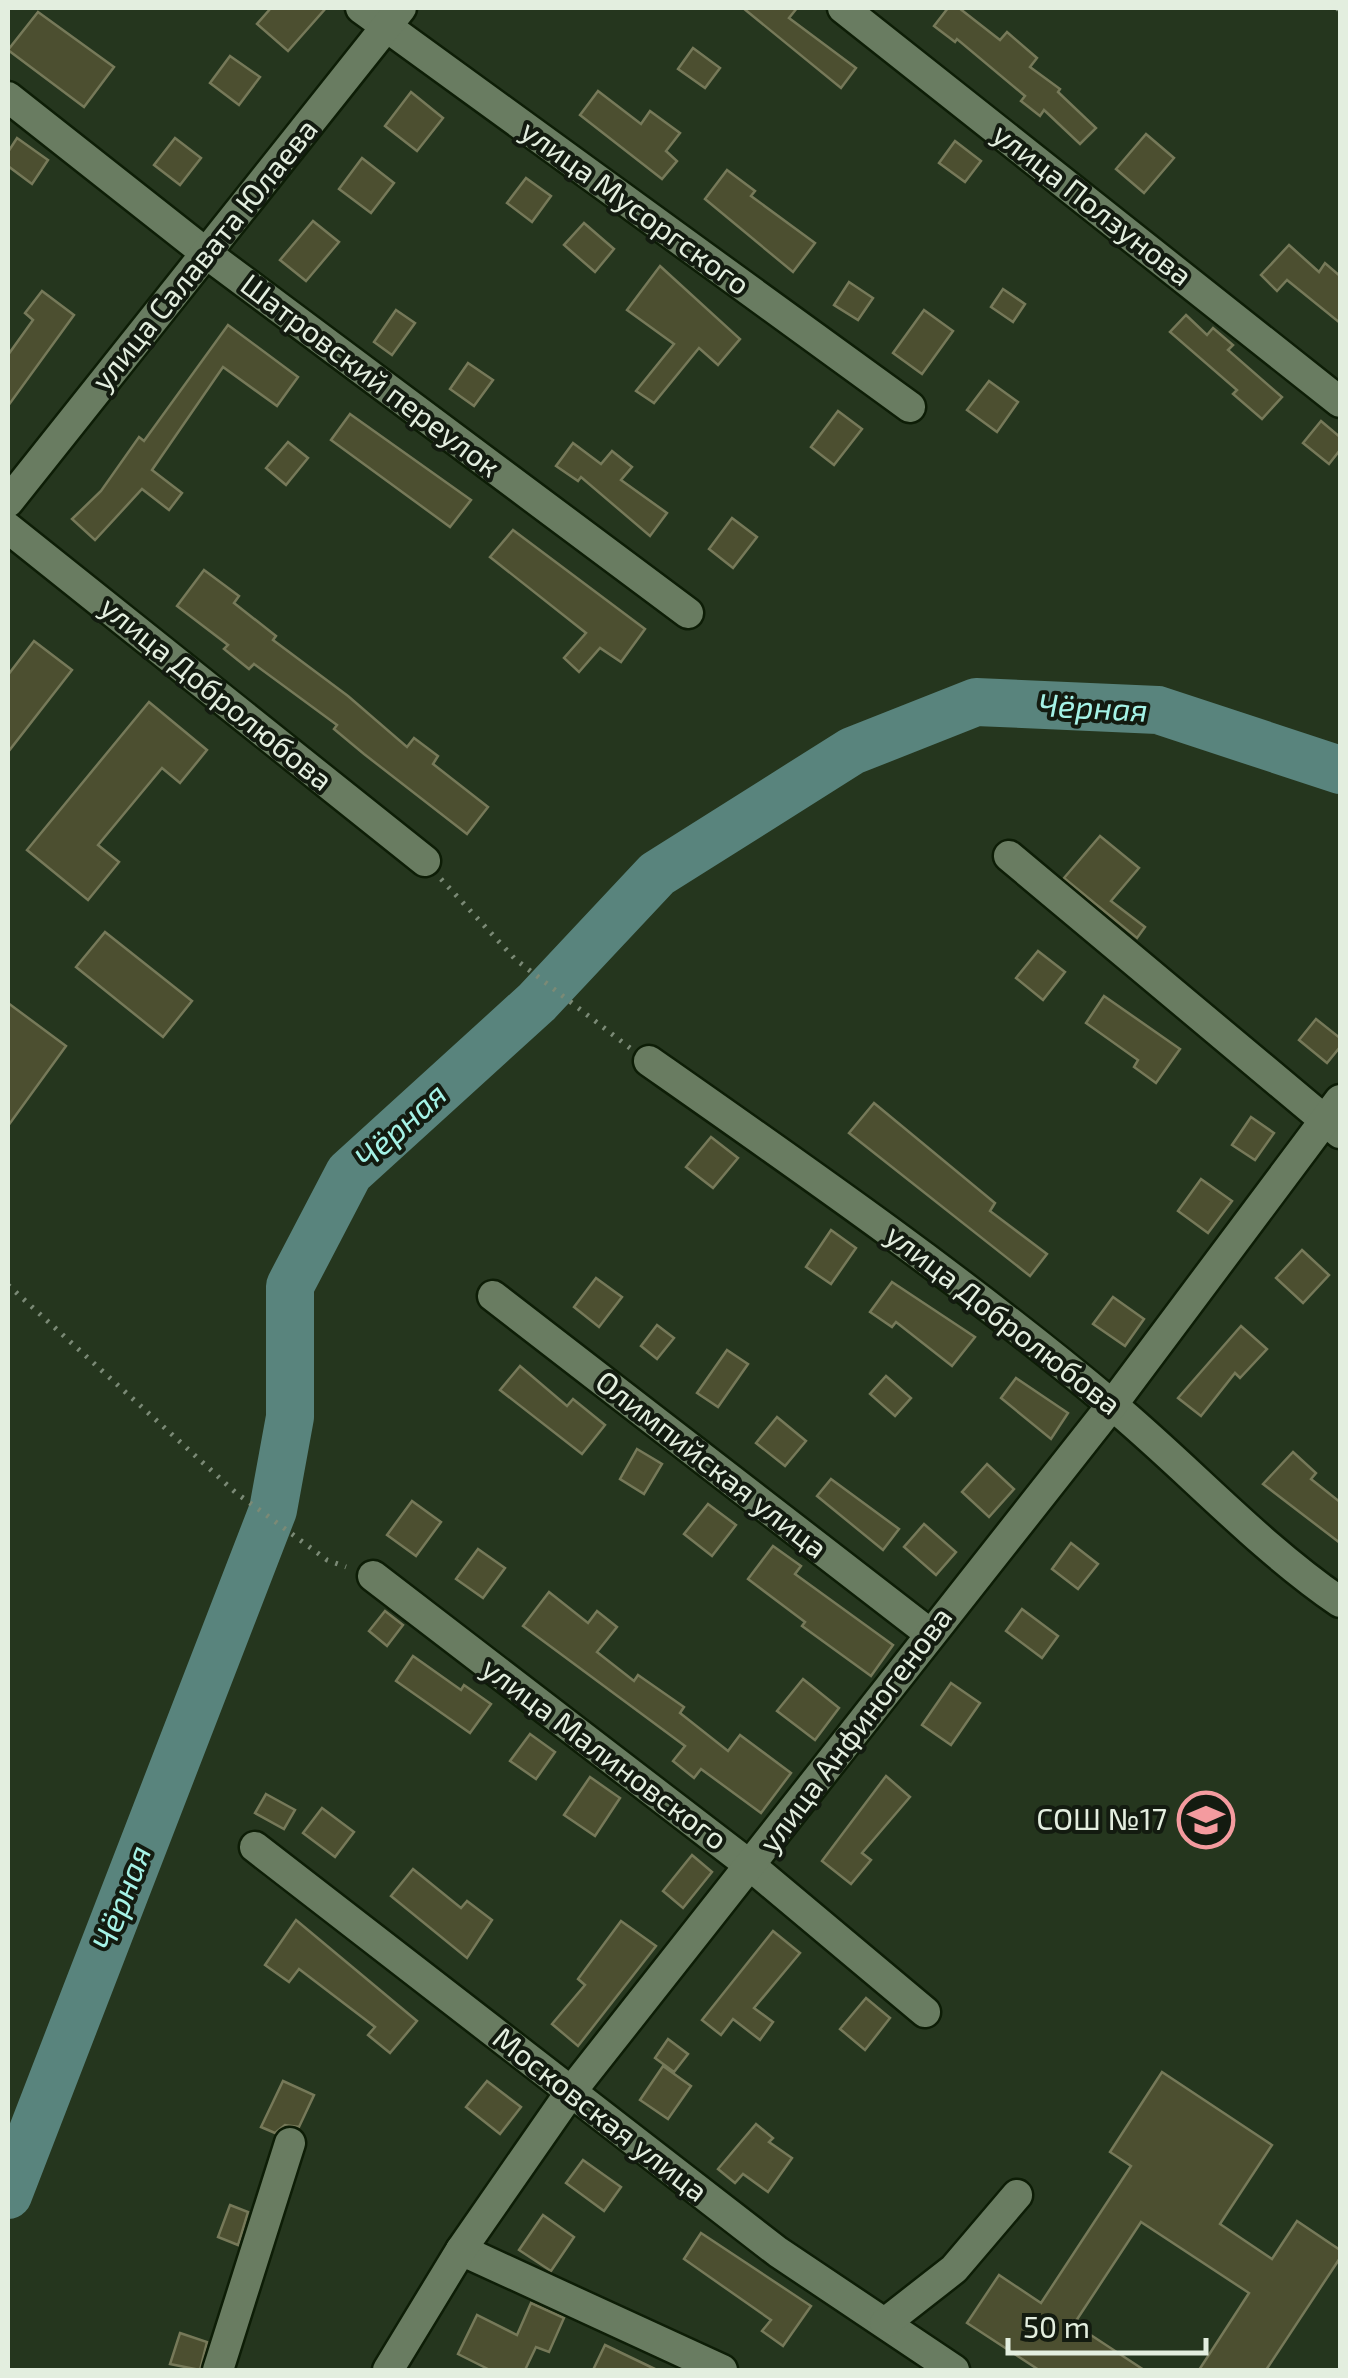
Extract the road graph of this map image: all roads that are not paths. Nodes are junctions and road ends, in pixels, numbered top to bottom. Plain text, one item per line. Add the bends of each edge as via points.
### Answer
1 (361, 8) edge
2 (843, 8) edge
3 (394, 17) edge
4 (8, 97) edge
5 (206, 254) junction
6 (1340, 402) edge
7 (910, 407) dead end
8 (8, 502) edge
9 (8, 528) edge
10 (688, 614) dead end
11 (1010, 856) dead end
12 (425, 861) road end
13 (649, 1060) dead end
14 (1335, 1118) edge
15 (493, 1296) dead end
16 (1112, 1405) junction
17 (373, 1576) dead end
18 (1340, 1602) edge
19 (929, 1634) junction
20 (254, 1847) dead end
21 (752, 1867) junction
22 (925, 2012) dead end
23 (570, 2092) junction
24 (290, 2143) dead end
25 (1016, 2195) dead end
26 (461, 2250) junction
27 (886, 2323) junction
28 (218, 2370) edge
29 (388, 2370) edge
30 (722, 2370) edge
31 (954, 2370) edge

1 - 3 street, улица Мусоргского
2 - 6 street, улица Ползунова
3 - 5 street, улица Салавата Юлаева
3 - 7 street, улица Мусоргского
4 - 5 street, Шатровский переулок
5 - 8 street, улица Салавата Юлаева
5 - 10 street, Шатровский переулок
9 - 12 street, улица Добролюбова
11 - 14 street
13 - 16 street, улица Добролюбова via 888,1228
14 - 16 street, улица Анфиногенова
15 - 19 street, Олимпийская улица
16 - 18 street, улица Добролюбова via 1296,1571
16 - 19 street, улица Анфиногенова
17 - 21 street, улица Малиновского
19 - 21 street, улица Анфиногенова
20 - 23 street, Московская улица
21 - 22 street, улица Малиновского
21 - 23 street, улица Анфиногенова
23 - 26 street, улица Анфиногенова
23 - 27 street, Московская улица via 778,2252
24 - 28 street
25 - 27 street via 954,2269
26 - 29 street, улица Анфиногенова
26 - 30 street
27 - 31 street, Московская улица

